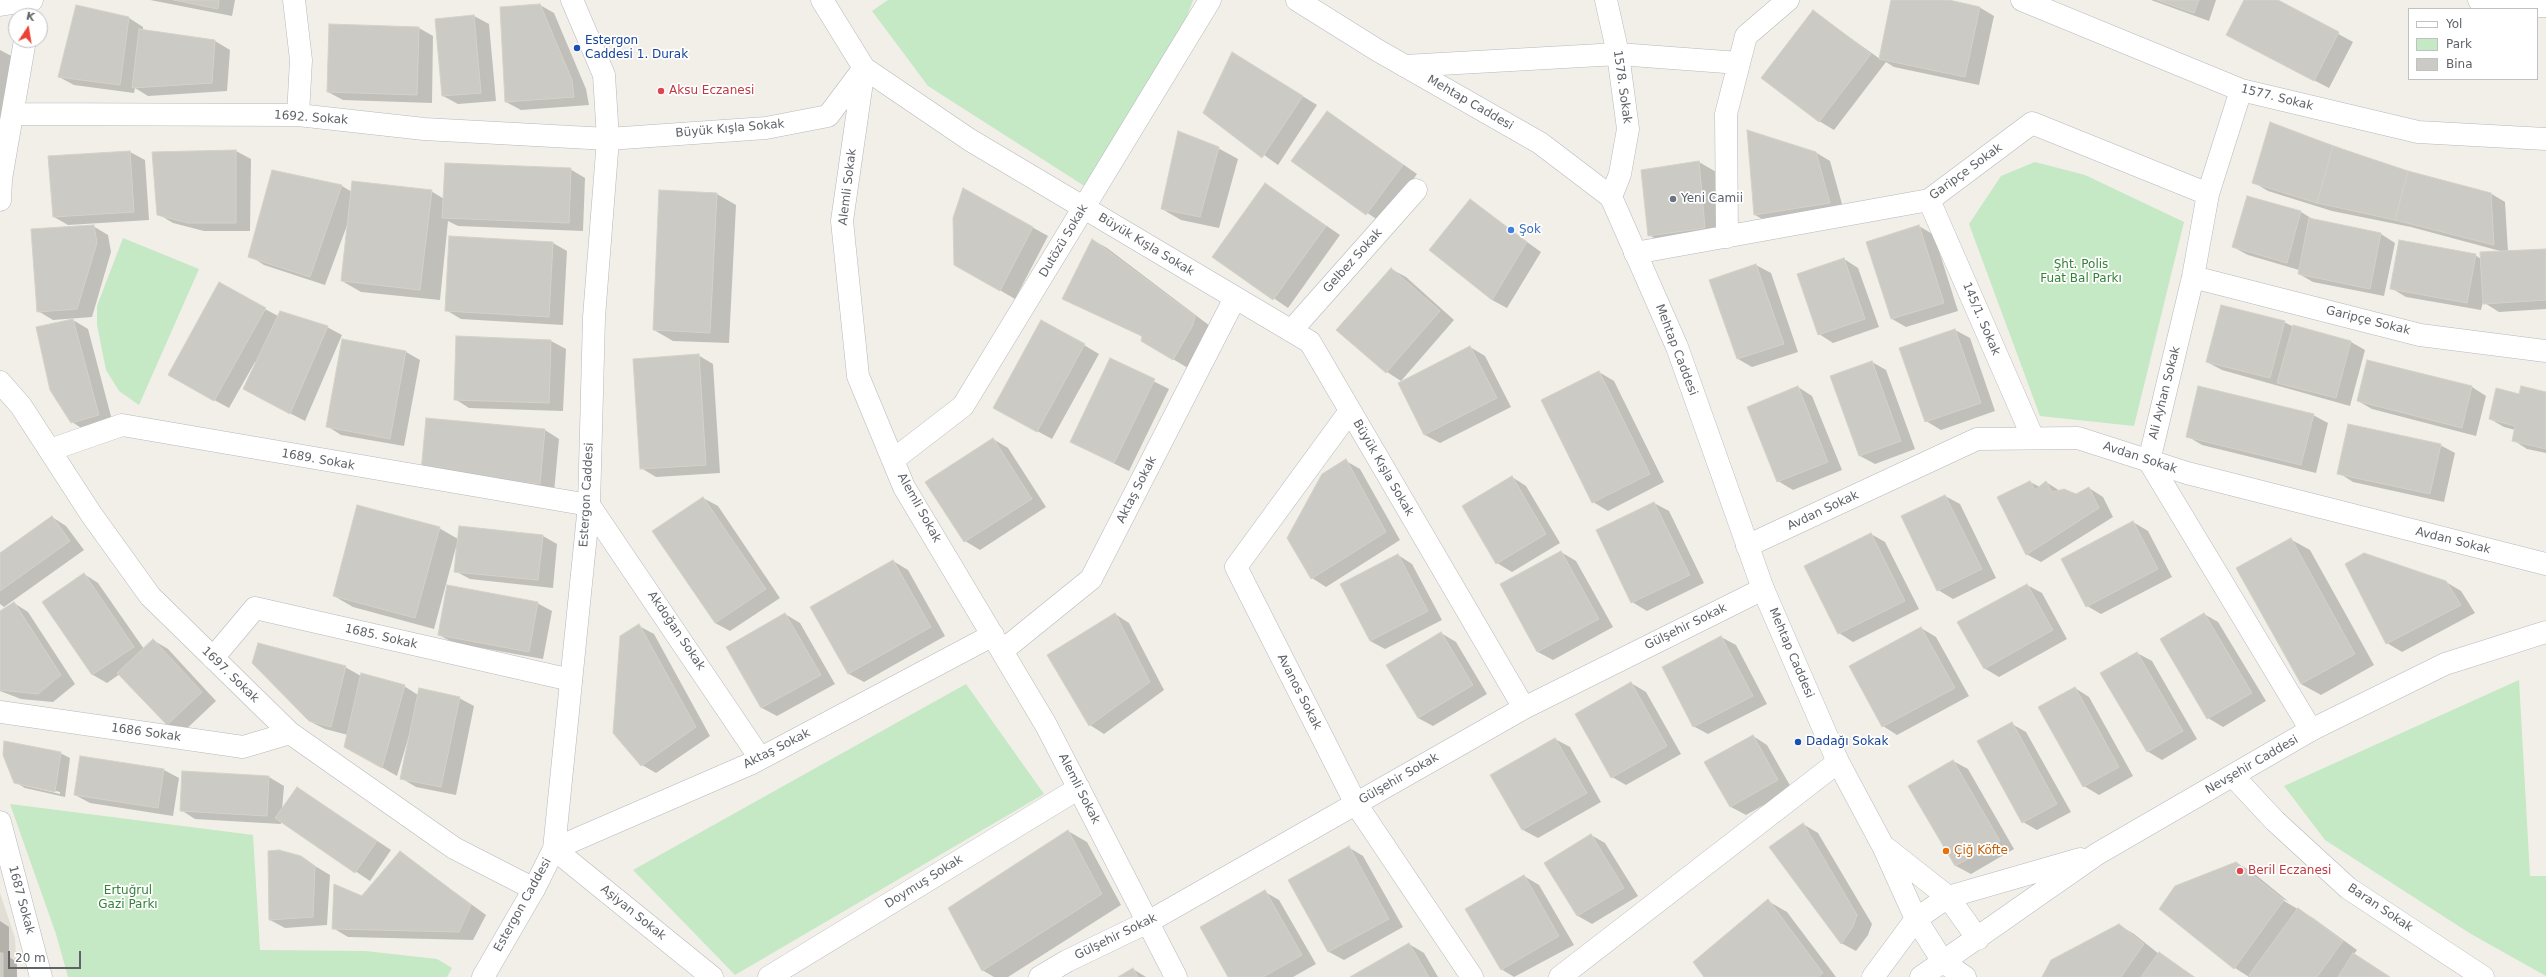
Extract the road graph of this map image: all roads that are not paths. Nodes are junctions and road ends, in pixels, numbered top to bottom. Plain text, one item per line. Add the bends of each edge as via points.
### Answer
1 (32, 0) edge
2 (294, 0) edge
3 (572, 0) edge
4 (822, 0) edge
5 (1210, 0) edge
6 (1297, 0) edge
7 (1606, 0) edge
8 (1788, 0) edge
9 (2022, 0) edge
10 (2479, 0) edge
11 (0, 5) edge
12 (2546, 6) edge
13 (24, 48) edge
14 (1618, 54) junction
15 (1739, 63) junction
16 (1405, 66) junction
17 (864, 68) junction
18 (2241, 90) junction
19 (12, 114) junction
20 (298, 115) junction
21 (608, 139) junction
22 (2546, 140) edge
23 (1416, 190) dead end
24 (2208, 194) junction
25 (1611, 197) junction
26 (0, 200) edge
27 (1929, 200) junction
28 (1083, 208) junction
29 (1726, 237) junction
30 (1635, 253) junction
31 (2193, 277) junction
32 (1235, 298) junction
33 (1291, 331) junction
34 (2546, 352) edge
35 (0, 382) edge
36 (1350, 412) junction
37 (2033, 438) junction
38 (50, 450) junction
39 (893, 460) junction
40 (2149, 461) junction
41 (589, 505) junction
42 (1747, 546) junction
43 (2546, 564) edge
44 (1764, 589) junction
45 (2546, 632) edge
46 (998, 643) junction
47 (213, 658) junction
48 (571, 680) junction
49 (1524, 708) junction
50 (0, 712) edge
51 (2311, 730) junction
52 (290, 733) junction
53 (760, 758) junction
54 (1838, 762) junction
55 (2234, 777) junction
56 (1079, 788) junction
57 (1356, 804) junction
58 (0, 822) edge
59 (1883, 846) junction
60 (554, 849) junction
61 (2097, 854) junction
62 (534, 889) junction
63 (1948, 897) junction
64 (1916, 919) junction
65 (1148, 922) junction
66 (1978, 939) junction
67 (1943, 962) junction
68 (41, 977) edge
69 (483, 977) edge
70 (712, 977) edge
71 (769, 977) edge
72 (1040, 977) edge
73 (1176, 977) edge
74 (1472, 977) edge
75 (1560, 977) edge
76 (1873, 977) edge
77 (1921, 977) edge
78 (1965, 977) edge
79 (2484, 977) edge

1 - 11 street
2 - 20 street via 301,60
3 - 21 street, Estergon Caddesi via 604,75
4 - 17 street
5 - 28 street, Dutözü Sokak
6 - 16 street, Mehtap Caddesi
7 - 14 street, 1578. Sokak
8 - 15 street via 1746,36
9 - 18 street, 1577. Sokak
10 - 12 street via 2499,7
13 - 19 street
14 - 15 street
14 - 16 street
14 - 25 street, 1578. Sokak via 1628,129 1620,174
15 - 29 street via 1726,114
16 - 25 street, Mehtap Caddesi via 1540,143
17 - 21 street, Büyük Kışla Sokak via 828,116 766,128
17 - 28 street, Büyük Kışla Sokak via 970,140
17 - 39 street, Alemli Sokak via 842,221 858,376
18 - 22 street, 1577. Sokak via 2418,132
18 - 24 street, Ali Ayhan Sokak
19 - 20 street, 1692. Sokak
19 - 26 street
20 - 21 street, 1692. Sokak via 424,129
21 - 41 street, Estergon Caddesi via 594,317
23 - 33 street, Gelbez Sokak
24 - 27 street, Garipçe Sokak via 2032,122
24 - 31 street, Ali Ayhan Sokak
25 - 30 street, Mehtap Caddesi
27 - 29 street, Garipçe Sokak
27 - 37 street, 145/1. Sokak
28 - 32 street, Büyük Kışla Sokak
28 - 39 street, Dutözü Sokak via 963,406
29 - 30 street, Garipçe Sokak
30 - 42 street, Mehtap Caddesi via 1677,347
31 - 34 street, Garipçe Sokak via 2420,335
31 - 40 street, Ali Ayhan Sokak
32 - 33 street, Büyük Kışla Sokak
32 - 46 street, Aktaş Sokak via 1091,579
33 - 36 street, Büyük Kışla Sokak via 1310,342
35 - 38 street, 1697. Sokak via 21,406
36 - 49 street, Büyük Kışla Sokak
36 - 57 street, Avanos Sokak via 1236,567
37 - 40 street, Avdan Sokak via 2078,438
37 - 42 street, Avdan Sokak via 1977,439
38 - 41 street, 1689. Sokak via 122,425
38 - 47 street, 1697. Sokak via 91,514 150,596
39 - 46 street, Alemli Sokak via 904,487
40 - 43 street, Avdan Sokak
40 - 51 street
41 - 48 street, Estergon Caddesi
41 - 53 street, Akdoğan Sokak
42 - 44 street, Mehtap Caddesi
44 - 49 street, Gülşehir Sokak
44 - 54 street, Mehtap Caddesi
45 - 51 street, Nevşehir Caddesi via 2445,664
46 - 53 street, Aktaş Sokak
46 - 56 street, Alemli Sokak
47 - 48 street, 1685. Sokak via 255,608
47 - 52 street, 1697. Sokak
48 - 60 street, Estergon Caddesi
49 - 57 street, Gülşehir Sokak
50 - 52 street, 1686 Sokak via 243,747
51 - 55 street, Nevşehir Caddesi
52 - 62 street, 1697. Sokak via 454,848
53 - 60 street, Aktaş Sokak
54 - 59 street, Mehtap Caddesi
54 - 75 street
55 - 61 street, Nevşehir Caddesi
55 - 79 street, Baran Sokak via 2275,821 2348,888
56 - 65 street, Alemli Sokak
56 - 71 street, Doymuş Sokak
57 - 65 street, Gülşehir Sokak
57 - 74 street, Avanos Sokak
58 - 68 street, 1687 Sokak
59 - 63 street
59 - 64 street, Mehtap Caddesi
60 - 62 street, Estergon Caddesi
60 - 70 street, Aşiyan Sokak
61 - 63 street
61 - 66 street, Nevşehir Caddesi
62 - 69 street, Estergon Caddesi
63 - 64 street
63 - 66 street
64 - 67 street, Mehtap Caddesi
64 - 76 street
65 - 72 street, Gülşehir Sokak via 1067,961
65 - 73 street, Alemli Sokak
66 - 67 street, Nevşehir Caddesi
67 - 77 street
67 - 78 street

